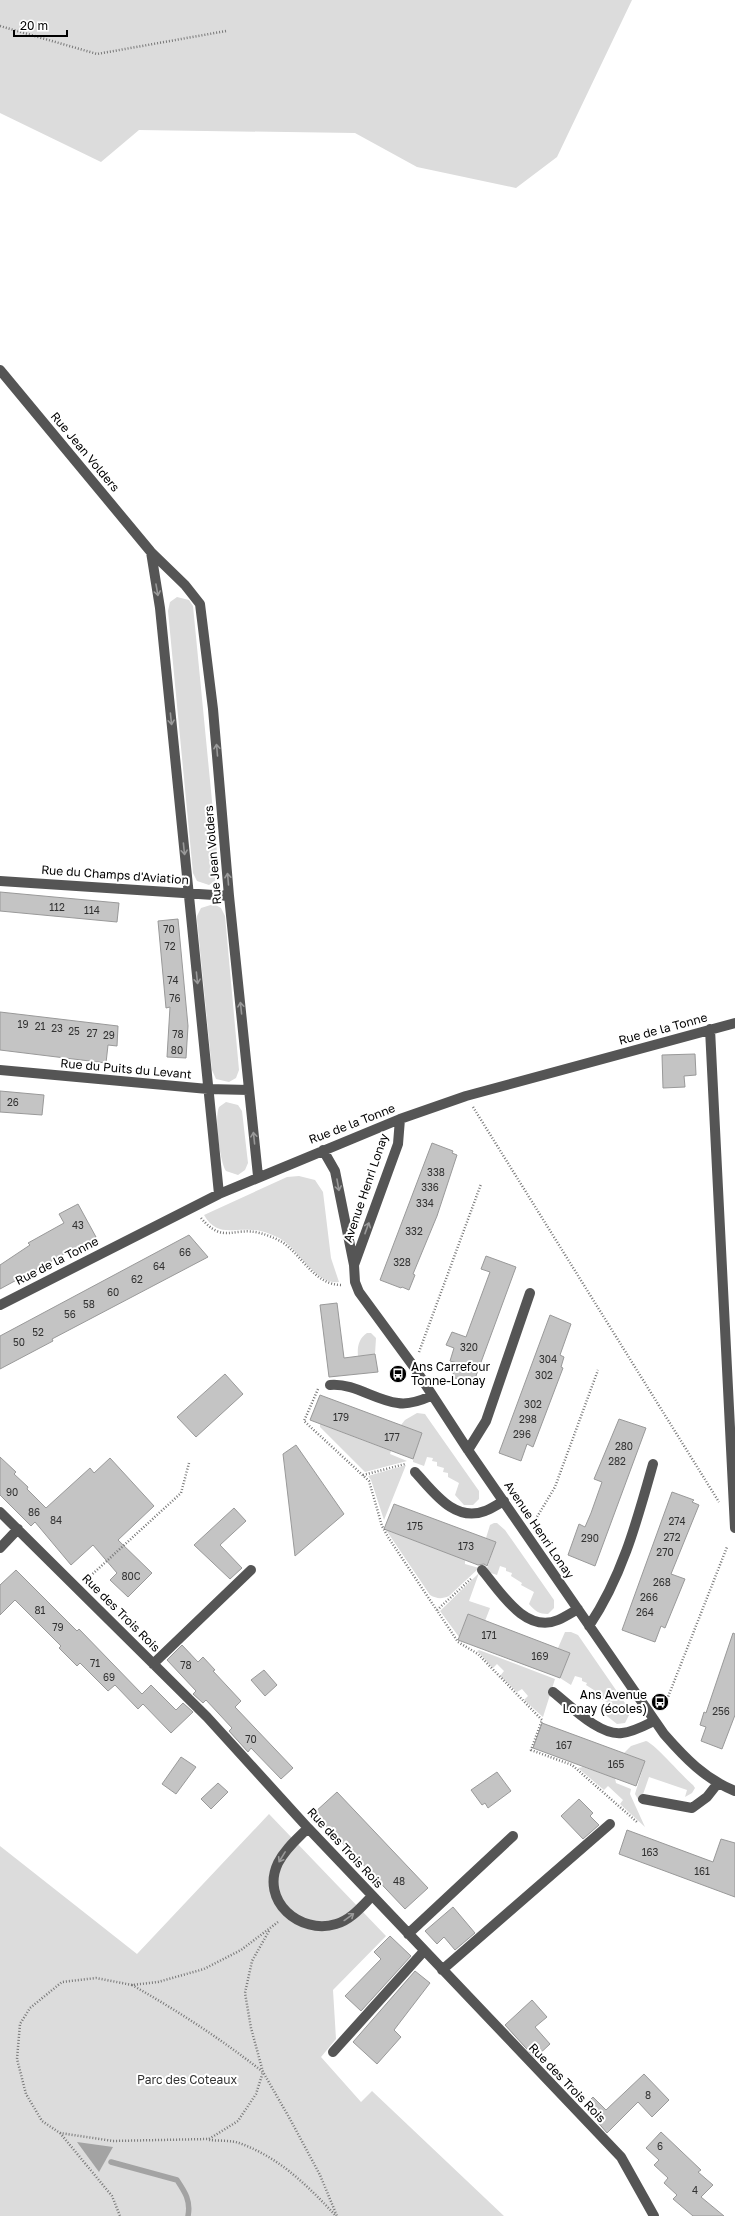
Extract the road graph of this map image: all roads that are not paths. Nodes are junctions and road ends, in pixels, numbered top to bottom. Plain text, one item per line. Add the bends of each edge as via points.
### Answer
1 (0, 370) edge
2 (151, 552) junction
3 (0, 881) edge
4 (188, 893) junction
5 (229, 896) junction
6 (735, 1023) edge
7 (710, 1029) junction
8 (0, 1070) edge
9 (208, 1089) junction
10 (249, 1090) junction
11 (400, 1119) junction
12 (323, 1150) junction
13 (258, 1176) junction
14 (219, 1194) junction
15 (354, 1265) junction
16 (530, 1293) dead end
17 (0, 1305) edge
18 (330, 1385) road end
19 (431, 1396) junction
20 (468, 1450) junction
21 (653, 1464) dead end
22 (415, 1472) road end
23 (504, 1501) junction
24 (0, 1512) edge
25 (735, 1528) edge
26 (18, 1529) junction
27 (0, 1548) edge
28 (252, 1570) dead end
29 (482, 1570) road end
30 (578, 1609) junction
31 (589, 1626) junction
32 (153, 1664) junction
33 (554, 1692) dead end
34 (653, 1719) junction
35 (718, 1783) junction
36 (734, 1789) edge
37 (643, 1799) dead end
38 (610, 1824) dead end
39 (308, 1828) junction
40 (513, 1836) dead end
41 (372, 1896) junction
42 (408, 1934) junction
43 (424, 1951) junction
44 (442, 1970) junction
45 (333, 2052) dead end
46 (654, 2216) edge

1 - 2 street, Rue Jean Volders
2 -> 4 street via 160,608
5 -> 2 street, Rue Jean Volders via 213,709 200,604 186,585
3 - 4 street, Rue du Champs d'Aviation
4 - 5 street, Rue du Champs d'Aviation
4 -> 9 street
10 -> 5 street, Rue Jean Volders
6 - 7 street, Rue de la Tonne
7 - 11 street, Rue de la Tonne via 466,1096
7 - 25 street
8 - 9 street, Rue du Puits du Levant
9 - 10 street, Rue du Puits du Levant
9 - 14 street
13 -> 10 street, Rue Jean Volders
11 - 12 street, Rue de la Tonne
15 -> 11 street, Avenue Henri Lonay via 398,1144
12 - 13 street, Rue de la Tonne
12 -> 15 street, Avenue Henri Lonay via 335,1171
13 - 14 street, Rue de la Tonne
14 - 17 street, Rue de la Tonne
15 - 19 street, Avenue Henri Lonay via 355,1282 359,1292 414,1367
16 - 20 street via 486,1421
18 - 19 street via 343,1384 398,1404
19 - 20 street, Avenue Henri Lonay
20 - 23 street, Avenue Henri Lonay
21 - 31 street via 636,1527 606,1601
22 - 23 street via 447,1506 461,1512 474,1514
23 - 30 street, Avenue Henri Lonay
24 - 26 street, Rue des Trois Rois
26 - 27 street
26 - 32 street, Rue des Trois Rois
28 - 32 street
29 - 30 street via 515,1609 526,1617 539,1622 550,1622
30 - 31 street, Avenue Henri Lonay
31 - 34 street, Avenue Henri Lonay
32 - 39 street, Rue des Trois Rois via 207,1718
33 - 34 street via 595,1726 608,1732 621,1734
34 - 35 street, Avenue Henri Lonay via 688,1761
35 - 36 street, Avenue Henri Lonay
35 - 37 street via 707,1797 692,1808
38 - 44 street
39 - 41 street, Rue des Trois Rois
39 -> 41 street via 286,1850 277,1864 274,1879 281,1906 294,1919 308,1926 323,1927 338,1924 351,1916
40 - 42 street
41 - 42 street, Rue des Trois Rois
42 - 43 street, Rue des Trois Rois
43 - 44 street, Rue des Trois Rois
43 - 45 street
44 - 46 street, Rue des Trois Rois via 621,2157

